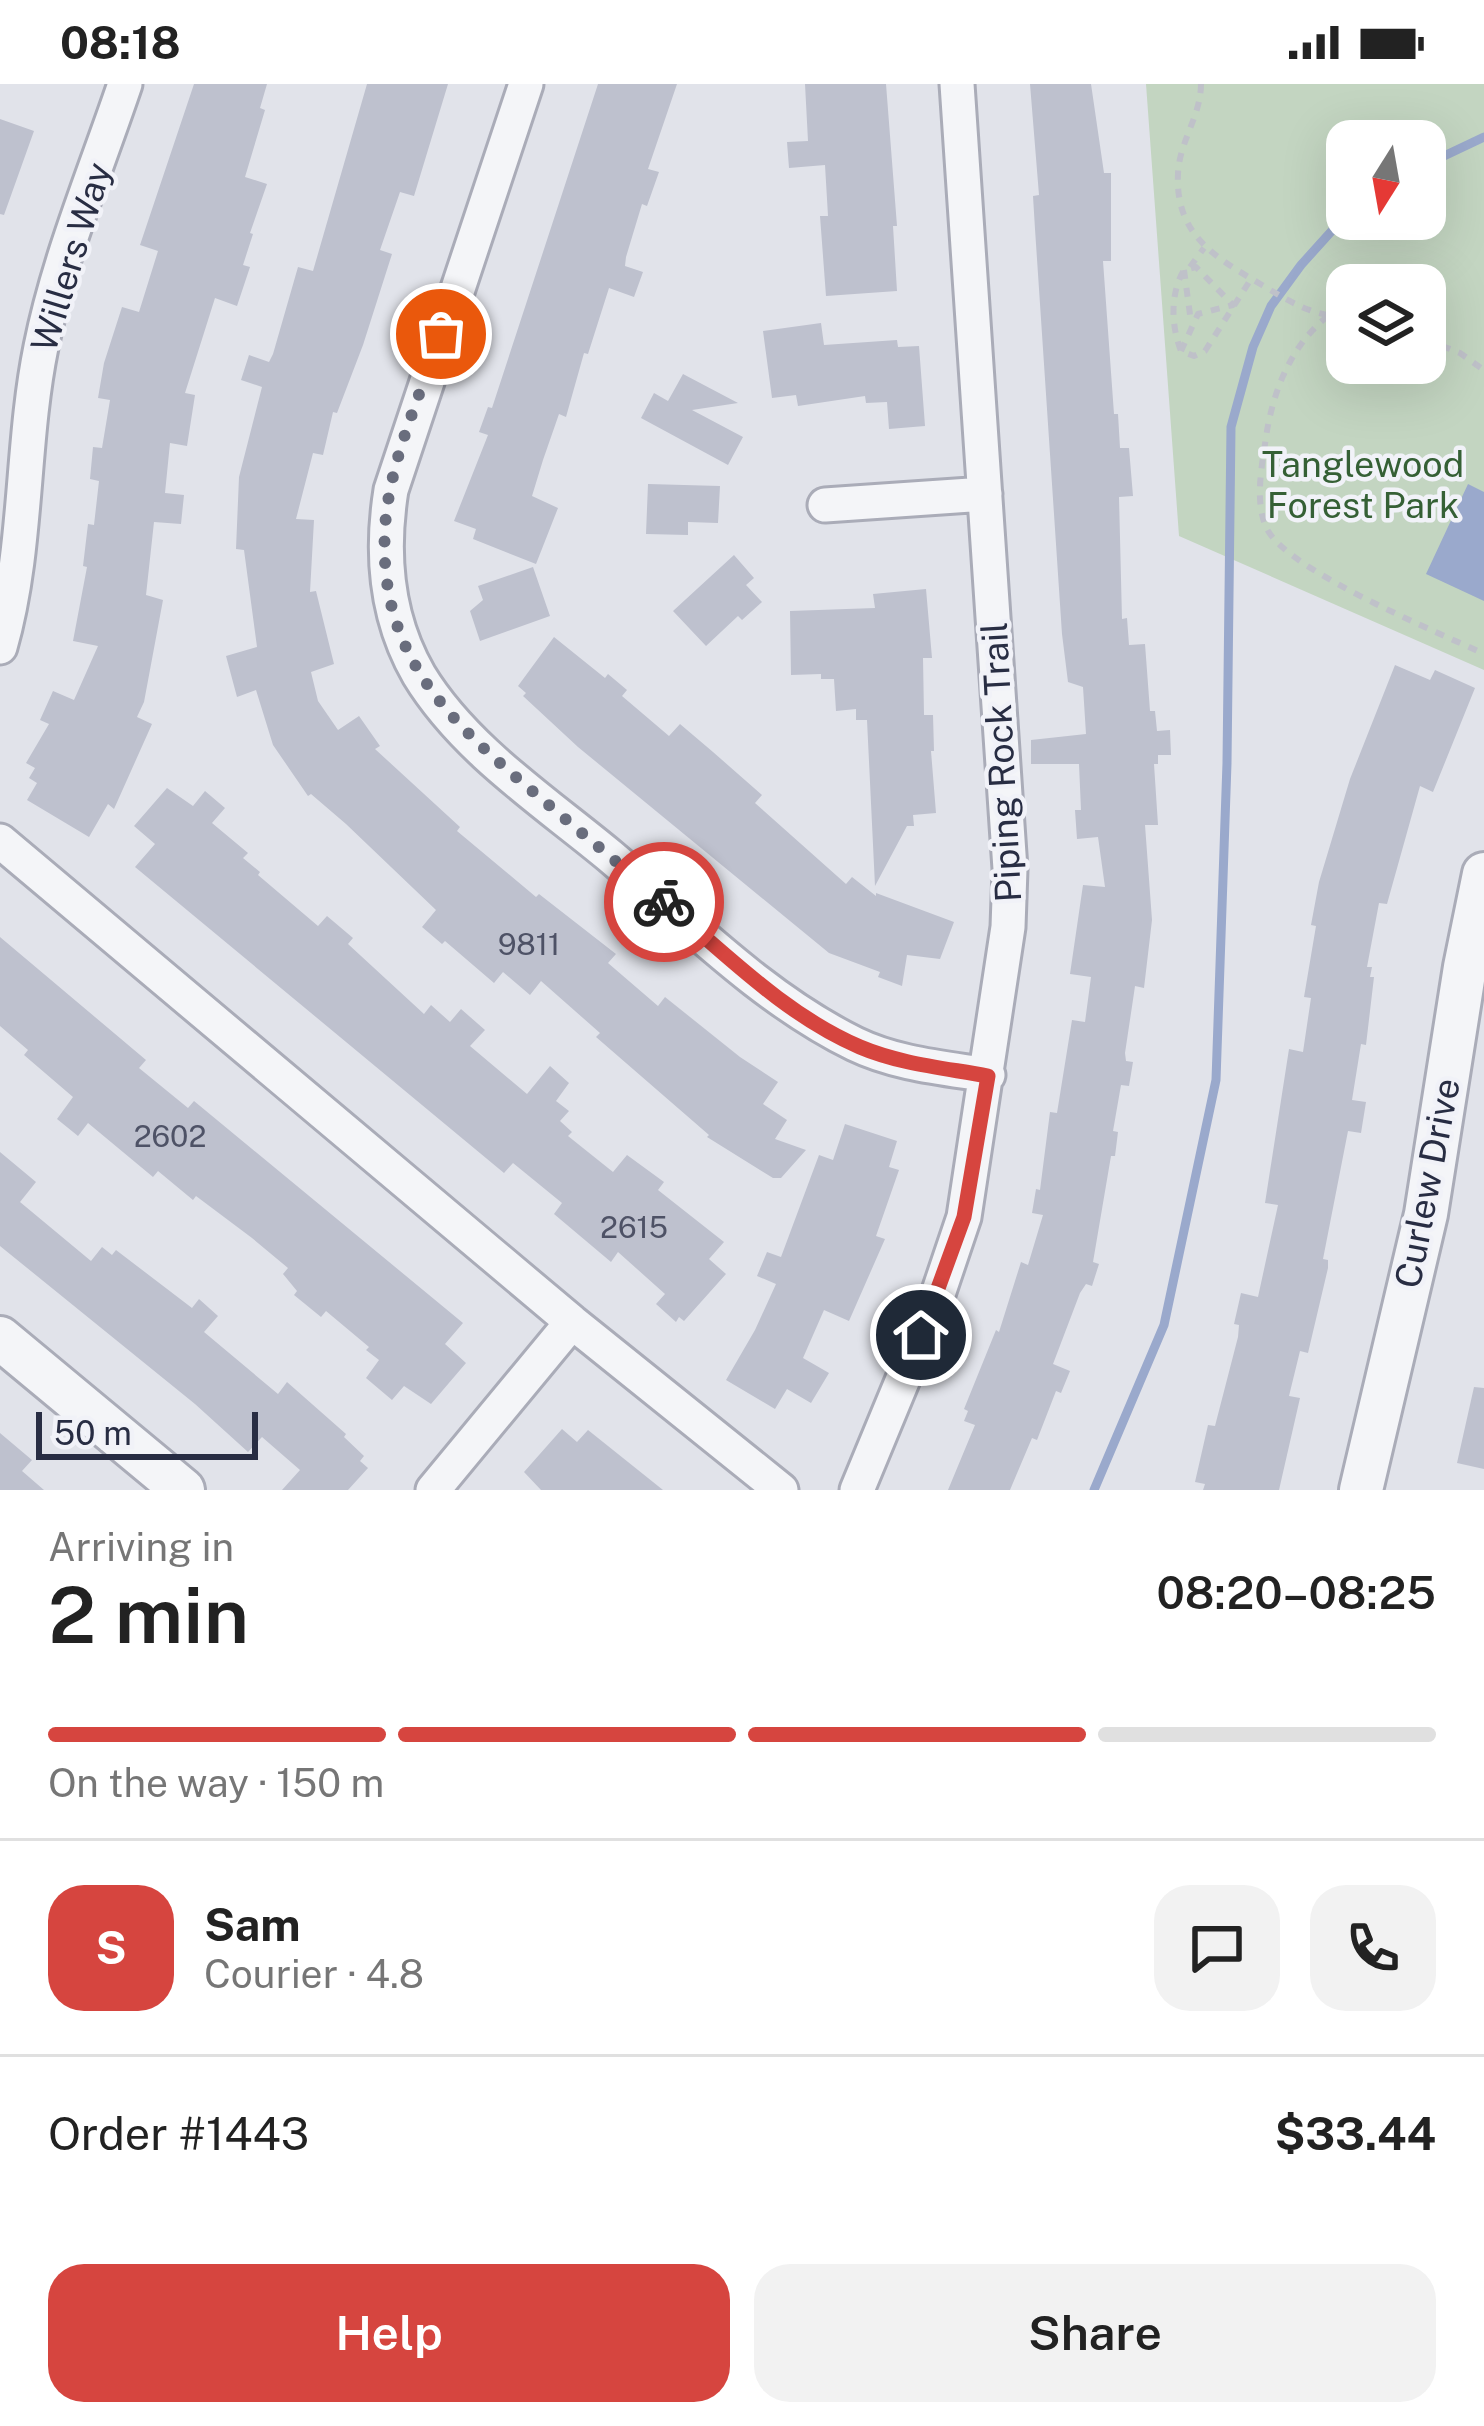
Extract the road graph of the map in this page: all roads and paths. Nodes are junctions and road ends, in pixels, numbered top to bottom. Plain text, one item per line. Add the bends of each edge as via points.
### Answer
1 (125, 84) edge
2 (526, 84) edge
3 (957, 84) edge
4 (1201, 84) edge
5 (1204, 248) junction
6 (1187, 269) junction
7 (1251, 279) junction
8 (1233, 305) junction
9 (1326, 315) edge
10 (1326, 318) edge
11 (1191, 326) junction
12 (1446, 347) edge
13 (1181, 351) junction
14 (1481, 368) dead end
15 (985, 494) junction
16 (825, 505) dead end
17 (0, 647) edge
18 (1484, 653) edge
19 (0, 841) edge
20 (1484, 874) edge
21 (988, 1076) junction
22 (572, 1322) junction
23 (0, 1338) edge
24 (183, 1490) edge
25 (433, 1490) edge
26 (781, 1490) edge
27 (857, 1490) edge
28 (1361, 1490) edge

1 - 17 street, Willers Way via 40,348
2 - 21 street via 391,490 385,560 419,675 468,737 794,1009 862,1048
3 - 15 street, Piping Rock Trail
4 - 5 path via 1178,176
5 - 6 path
5 - 7 path
6 - 8 path via 1206,274
6 - 11 path
6 - 13 path via 1176,291
7 - 8 path
7 - 9 path
8 - 11 path via 1198,314
8 - 13 path via 1205,351
10 - 18 path via 1292,358 1269,418 1260,490 1268,530 1322,574
11 - 13 path
12 - 14 path
15 - 16 street
15 - 21 street, Piping Rock Trail via 1010,868
19 - 22 street
20 - 28 street, Curlew Drive via 1426,1214
21 - 27 street, Piping Rock Trail via 952,1257
22 - 25 street
22 - 26 street
23 - 24 street

